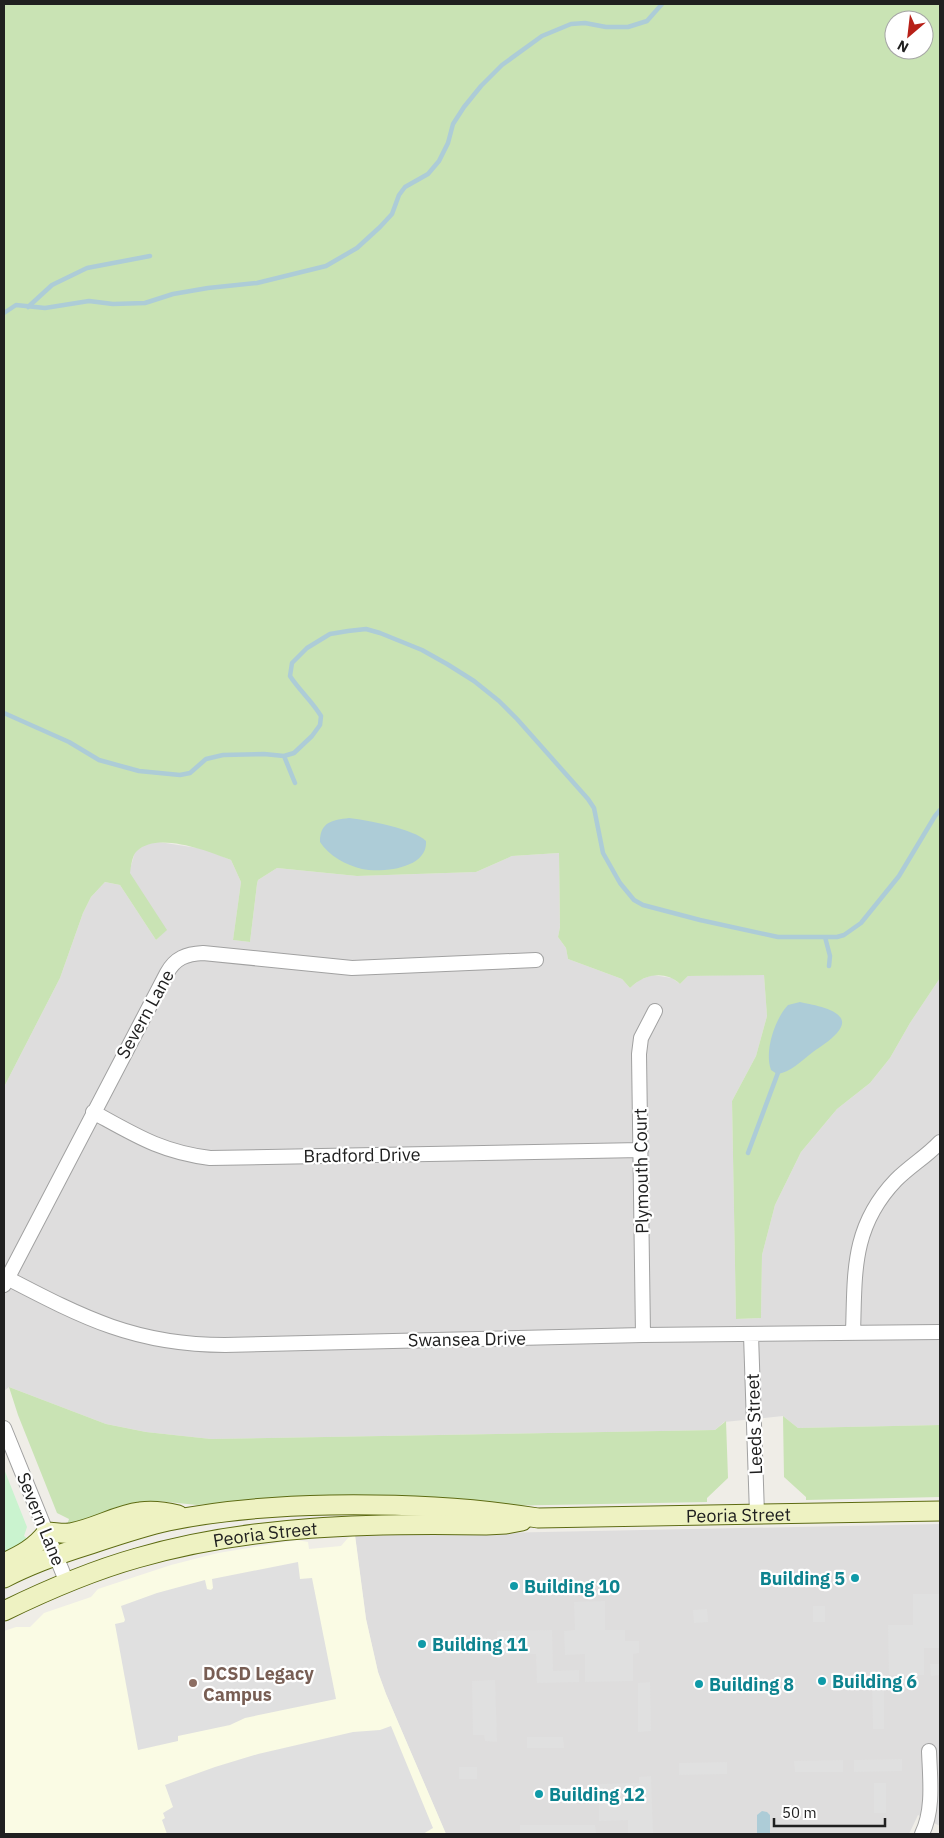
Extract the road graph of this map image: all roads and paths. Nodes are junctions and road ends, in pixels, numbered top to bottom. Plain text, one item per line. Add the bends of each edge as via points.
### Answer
1 (536, 960) dead end
2 (655, 1012) dead end
3 (93, 1112) junction
4 (940, 1142) edge
5 (641, 1150) junction
6 (5, 1282) edge
7 (940, 1332) edge
8 (853, 1334) junction
9 (643, 1335) junction
10 (751, 1335) junction
11 (4, 1428) edge
12 (940, 1511) edge
13 (757, 1514) junction
14 (189, 1517) junction
15 (538, 1518) junction
16 (47, 1532) junction
17 (56, 1555) junction
18 (4, 1563) edge
19 (4, 1578) edge
20 (67, 1583) junction
21 (4, 1610) edge
22 (928, 1751) dead end
23 (922, 1834) edge

1 - 3 street, Severn Lane via 357,968 203,953 183,956 170,968
2 - 5 street, Plymouth Court via 639,1047
3 - 5 street, Bradford Drive via 161,1148 210,1158
3 - 6 street, Severn Lane
4 - 8 street via 895,1181 868,1220 855,1265
5 - 9 street, Plymouth Court
6 - 9 street, Swansea Drive via 102,1324 141,1336 192,1344
7 - 8 street, Swansea Drive
8 - 10 street, Swansea Drive
9 - 10 street, Swansea Drive
10 - 13 street, Leeds Street
11 - 16 street, Severn Lane
12 - 13 main road, Peoria Street
13 - 15 main road, Peoria Street
14 - 15 main road, Peoria Street via 274,1507 376,1504 500,1512
14 - 16 main road via 167,1512 142,1512 74,1532
14 - 17 main road, Peoria Street via 137,1529
15 - 20 main road, Peoria Street via 506,1524 366,1525 273,1532 193,1544 138,1558
16 - 17 street, Severn Lane
16 - 18 main road via 34,1547
17 - 19 main road, Peoria Street
17 - 20 street, Severn Lane
20 - 21 main road, Peoria Street
22 - 23 street via 930,1806

